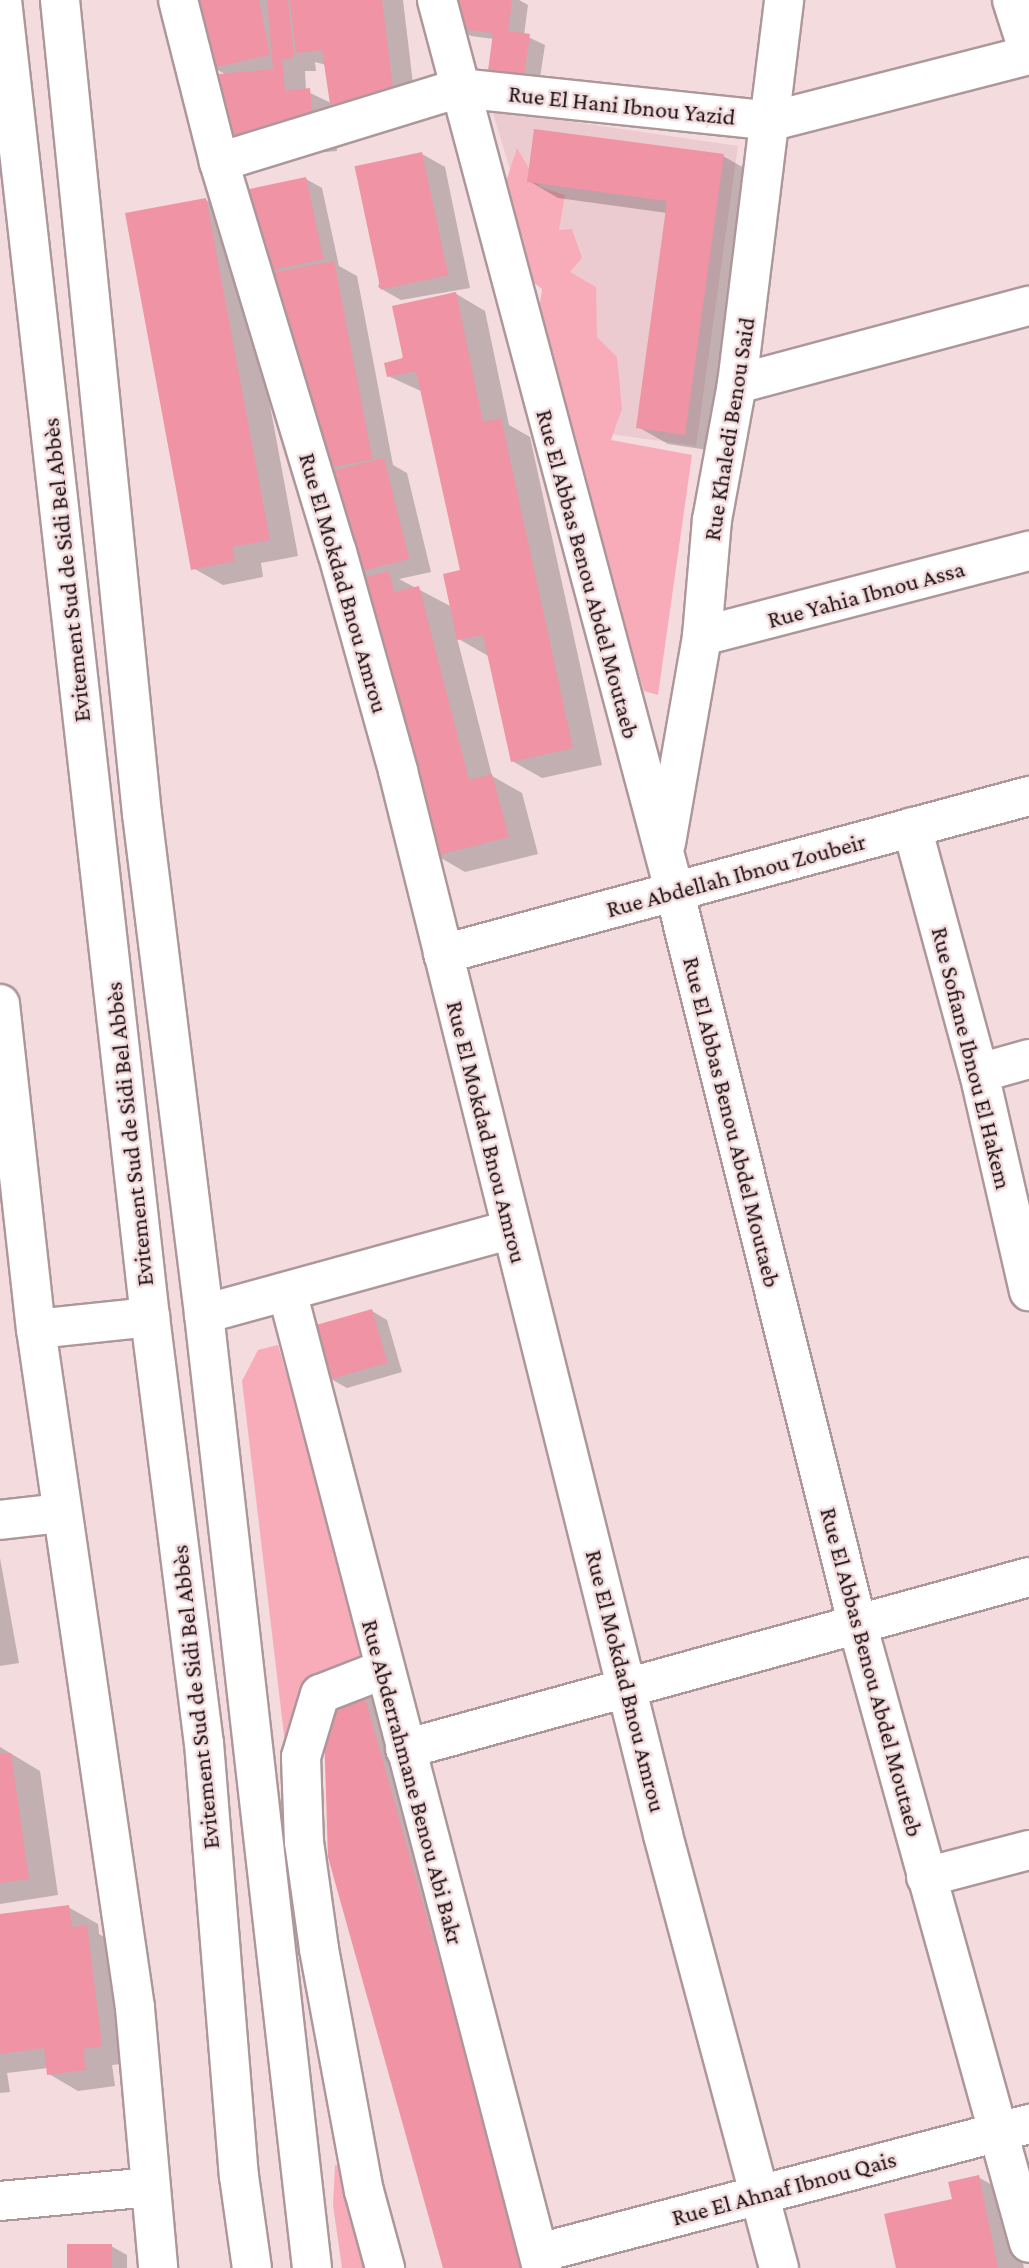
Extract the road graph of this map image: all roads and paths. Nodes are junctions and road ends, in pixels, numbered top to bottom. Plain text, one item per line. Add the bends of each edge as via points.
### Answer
1 (2, 0) edge
2 (60, 0) edge
3 (178, 0) edge
4 (437, 0) edge
5 (784, 0) edge
6 (1012, 0) edge
7 (1029, 54) edge
8 (459, 88) junction
9 (772, 121) junction
10 (8, 124) edge
11 (219, 163) junction
12 (1029, 306) edge
13 (737, 384) junction
14 (1029, 551) edge
15 (702, 636) junction
16 (1029, 796) edge
17 (912, 827) junction
18 (664, 856) junction
19 (675, 893) junction
20 (443, 954) junction
21 (0, 1004) edge
22 (1029, 1059) edge
23 (979, 1073) junction
24 (7, 1123) edge
25 (510, 1230) junction
26 (1029, 1291) edge
27 (288, 1295) junction
28 (204, 1314) junction
29 (150, 1317) junction
30 (36, 1329) junction
31 (61, 1513) junction
32 (0, 1520) edge
33 (1029, 1577) edge
34 (858, 1627) junction
35 (383, 1670) junction
36 (629, 1686) junction
37 (404, 1749) junction
38 (1029, 1850) edge
39 (926, 1877) junction
40 (1015, 2128) edge
41 (150, 2187) junction
42 (760, 2195) junction
43 (0, 2201) edge
44 (1029, 2244) edge
45 (540, 2260) edge
46 (159, 2268) edge
47 (252, 2268) edge
48 (312, 2268) edge
49 (385, 2268) edge
50 (779, 2268) edge

1 - 10 main road, Evitement Sud de Sidi Bel Abbès
2 - 28 main road, Evitement Sud de Sidi Bel Abbès via 142,814
3 - 11 main road, Rue El Mokdad Bnou Amrou
4 - 8 main road, Rue El Abbas Benou Abdel Moutaeb
5 - 9 main road, Rue Khaledi Benou Said
6 - 7 main road
7 - 9 main road, Rue El Hani Ibnou Yazid
8 - 9 main road, Rue El Hani Ibnou Yazid
8 - 11 main road, Rue El Hani Ibnou Yazid
8 - 18 main road, Rue El Abbas Benou Abdel Moutaeb
9 - 13 main road, Rue Khaledi Benou Said
10 - 29 main road, Evitement Sud de Sidi Bel Abbès
11 - 20 main road, Rue El Mokdad Bnou Amrou via 337,552
12 - 13 main road
13 - 15 main road, Rue Khaledi Benou Said via 712,520
14 - 15 main road, Rue Yahia Ibnou Assa
15 - 18 main road, Rue Khaledi Benou Said
16 - 17 main road, Rue Abdellah Ibnou Zoubeir
17 - 19 main road, Rue Abdellah Ibnou Zoubeir
17 - 23 main road, Rue Sofiane Ibnou El Hakem
18 - 19 main road, Rue El Abbas Benou Abdel Moutaeb
19 - 20 main road, Rue Abdellah Ibnou Zoubeir
19 - 34 main road, Rue El Abbas Benou Abdel Moutaeb
20 - 25 main road, Rue El Mokdad Bnou Amrou
21 - 24 main road
22 - 23 main road
23 - 26 main road, Rue Sofiane Ibnou El Hakem
24 - 30 main road
25 - 27 main road
25 - 36 main road, Rue El Mokdad Bnou Amrou
27 - 28 main road
27 - 35 main road, Rue Abderrahmane Benou Abi Bakr
28 - 48 main road, Evitement Sud de Sidi Bel Abbès
29 - 30 main road
29 - 47 main road, Evitement Sud de Sidi Bel Abbès via 204,1743 239,2176
30 - 31 main road
31 - 32 main road
31 - 41 main road via 135,2008
33 - 34 main road
34 - 36 main road
34 - 39 main road, Rue El Abbas Benou Abdel Moutaeb
35 - 37 main road, Rue Abderrahmane Benou Abi Bakr
35 - 49 main road via 320,1694 301,1756 304,1842 319,1949 364,2191
36 - 37 main road
36 - 42 main road, Rue El Mokdad Bnou Amrou via 663,1835
37 - 45 main road, Rue Abderrahmane Benou Abi Bakr
38 - 39 main road
39 - 40 main road, Rue El Abbas Benou Abdel Moutaeb
40 - 42 main road, Rue El Ahnaf Ibnou Qais
40 - 44 main road, Rue El Abbas Benou Abdel Moutaeb
41 - 43 main road
41 - 46 main road
42 - 45 main road, Rue El Ahnaf Ibnou Qais
42 - 50 main road, Rue El Mokdad Bnou Amrou

